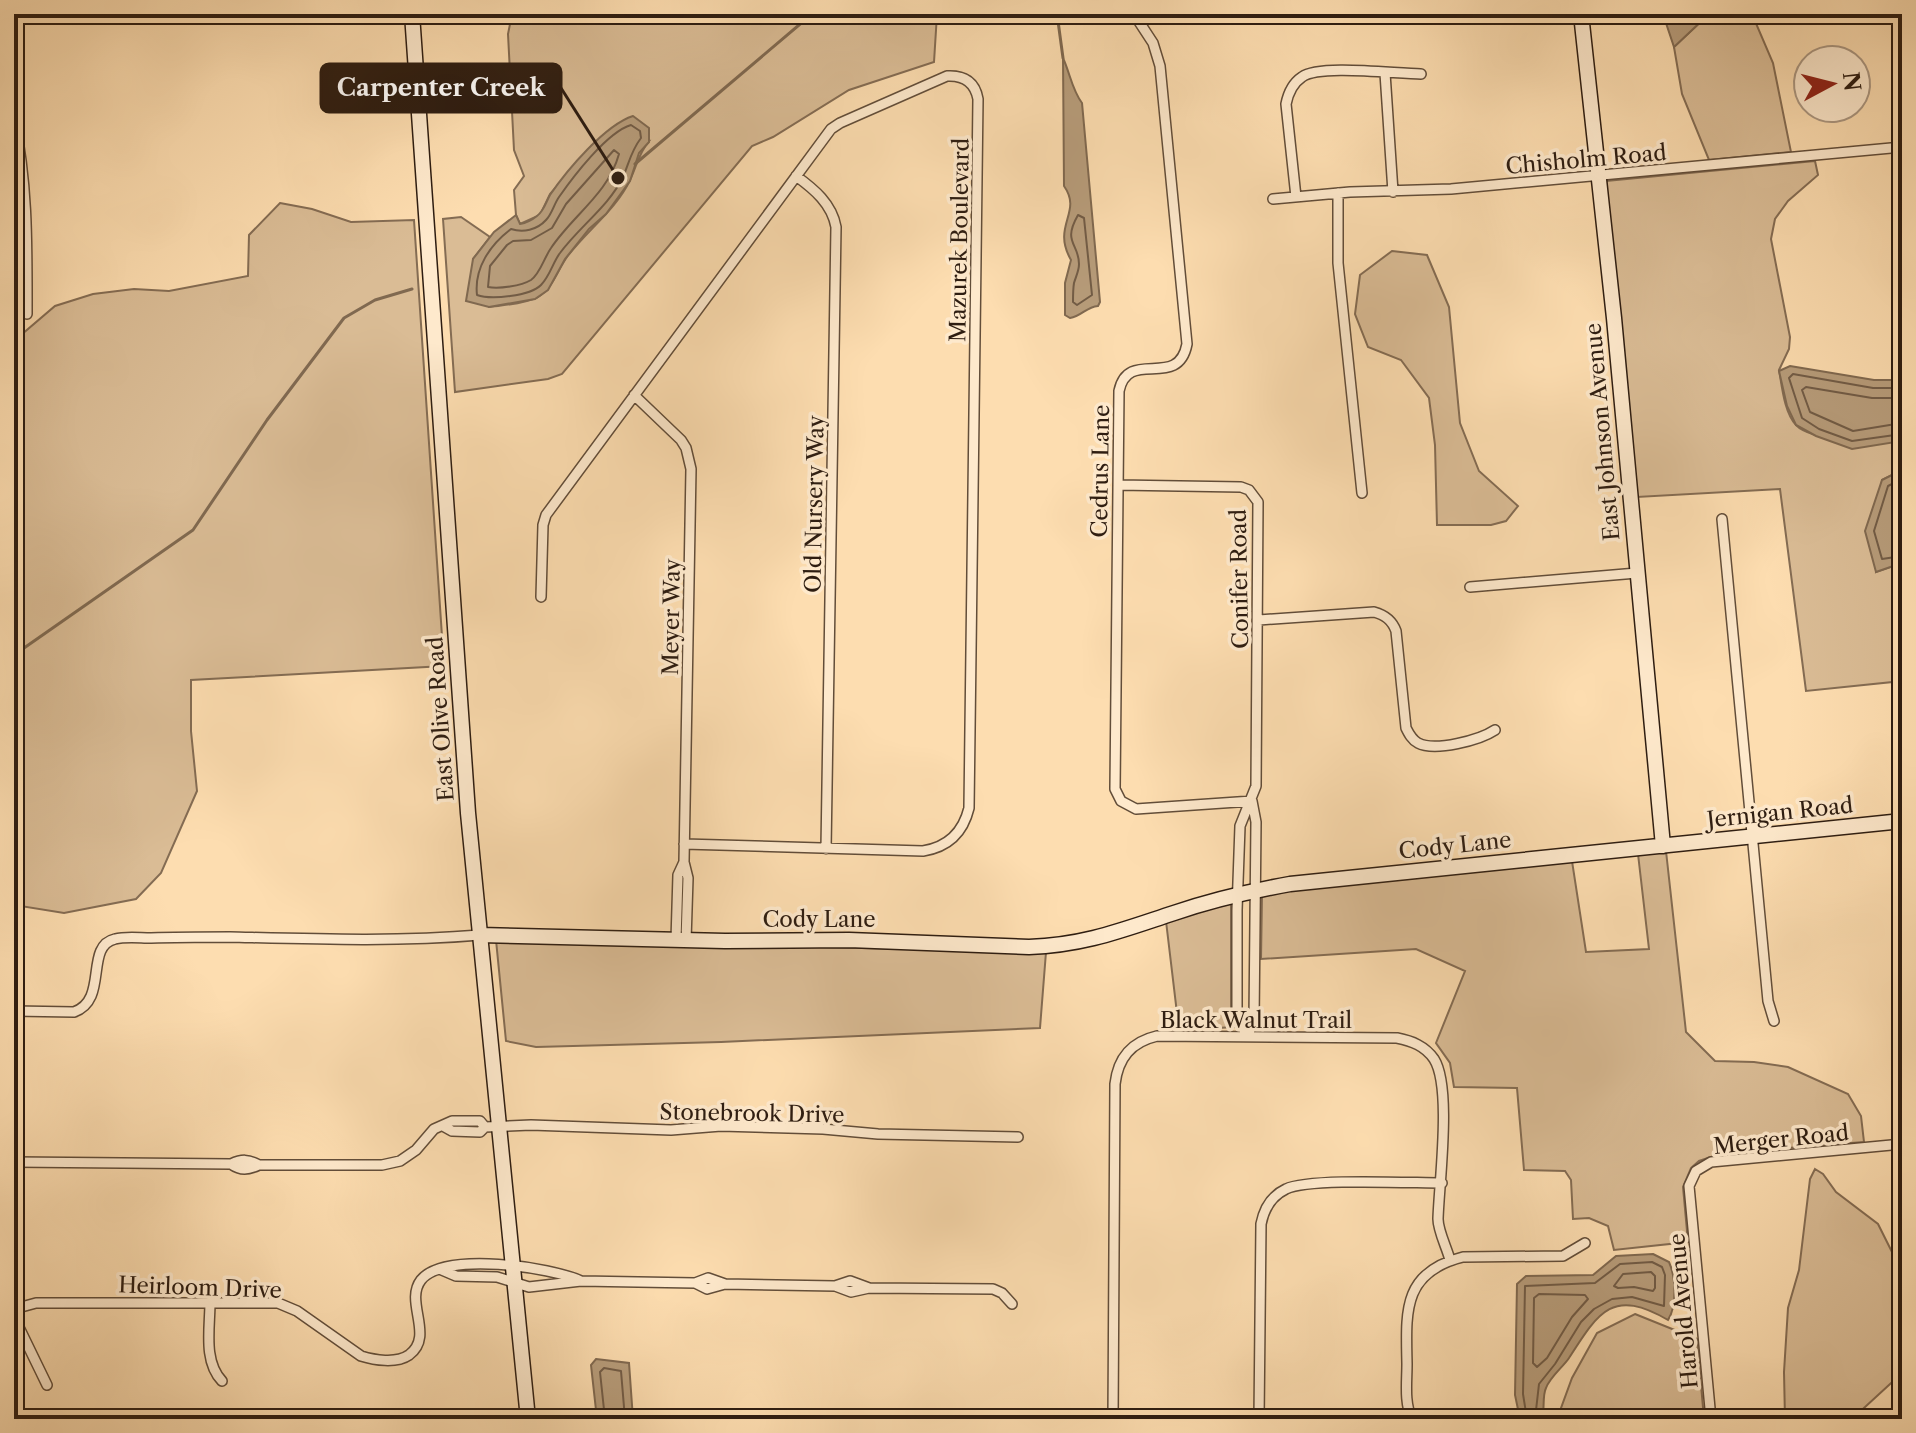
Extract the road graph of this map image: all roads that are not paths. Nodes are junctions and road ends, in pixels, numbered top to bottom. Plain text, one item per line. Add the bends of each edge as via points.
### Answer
1 (412, 14) edge
2 (1134, 14) edge
3 (1581, 14) edge
4 (1385, 73) junction
5 (1421, 74) dead end
6 (14, 119) edge
7 (1902, 147) edge
8 (796, 176) junction
9 (1599, 176) junction
10 (1393, 192) junction
11 (1338, 193) junction
12 (1296, 197) junction
13 (1273, 199) dead end
14 (27, 314) dead end
15 (634, 395) junction
16 (1118, 485) junction
17 (1362, 493) dead end
18 (1722, 519) dead end
19 (1637, 573) junction
20 (1470, 587) dead end
21 (541, 597) dead end
22 (1259, 620) junction
23 (1495, 730) dead end
24 (1252, 801) junction
25 (1902, 821) edge
26 (1754, 837) junction
27 (684, 844) junction
28 (1663, 846) junction
29 (826, 849) junction
30 (1255, 890) junction
31 (1239, 894) junction
32 (480, 935) junction
33 (681, 940) junction
34 (14, 1011) edge
35 (1774, 1021) dead end
36 (1247, 1036) junction
37 (492, 1127) junction
38 (1018, 1137) dead end
39 (1902, 1144) edge
40 (14, 1162) edge
41 (1442, 1183) junction
42 (1690, 1200) joint
43 (1585, 1243) dead end
44 (1450, 1260) junction
45 (513, 1265) junction
46 (442, 1270) junction
47 (581, 1281) junction
48 (514, 1282) junction
49 (210, 1302) junction
50 (1012, 1304) dead end
51 (14, 1309) edge
52 (14, 1317) edge
53 (222, 1381) dead end
54 (47, 1385) dead end
55 (528, 1419) edge
56 (1113, 1419) edge
57 (1259, 1419) edge
58 (1412, 1419) edge
59 (1711, 1419) edge

1 - 32 street, East Olive Road
2 - 16 street, Cedrus Lane via 1153,43 1160,66 1187,344 1178,363 1132,370 1121,383
3 - 9 street, East Johnson Avenue
4 - 5 street
4 - 10 street
4 - 12 street via 1315,71 1294,85 1286,104
6 - 14 street via 27,211
7 - 9 street, Chisholm Road
8 - 15 street, Mazurek Boulevard
8 - 29 street, Old Nursery Way via 830,208 836,227
8 - 29 street, Mazurek Boulevard via 840,123 947,76 963,77 975,88 969,808 960,831 933,850
9 - 10 street, Chisholm Road
9 - 19 street, East Johnson Avenue
10 - 11 street, Chisholm Road
11 - 12 street, Chisholm Road
11 - 17 street via 1338,263
12 - 13 street, Chisholm Road
15 - 21 street, Mazurek Boulevard via 546,515
15 - 27 street, Meyer Way via 681,440 690,460
16 - 22 street, Conifer Road via 1249,490 1259,509
16 - 24 street, Cedrus Lane via 1115,789 1128,807 1136,809
18 - 26 street
19 - 20 street
19 - 28 street, East Johnson Avenue
22 - 23 street via 1382,614 1396,631 1409,736 1432,746 1473,741
22 - 24 street, Conifer Road
24 - 30 street, Conifer Road
24 - 31 street, Conifer Road via 1240,826
25 - 26 street, Jernigan Road
26 - 28 street, Jernigan Road
26 - 35 street
27 - 29 street, Mazurek Boulevard
27 - 33 street, Meyer Way via 688,878
28 - 30 street, Cody Lane
30 - 31 street, Cody Lane
30 - 36 street, Conifer Road via 1254,1021
31 - 33 street, Cody Lane via 1114,935 1057,946
31 - 36 street, Conifer Road via 1237,1017
32 - 33 street, Cody Lane
32 - 34 street, Cody Lane via 422,940 117,938 100,951 92,995 81,1010
32 - 37 street, East Olive Road
36 - 41 street, Black Walnut Trail via 1397,1038 1419,1045 1434,1058 1442,1080
36 - 56 street, Black Walnut Trail via 1146,1038 1127,1052 1117,1071
37 - 38 street, Stonebrook Drive via 721,1126
37 - 40 street, Stonebrook Drive via 480,1132 434,1129 416,1150 382,1165 239,1169 231,1164
37 - 45 street, East Olive Road
39 - 42 street, Merger Road via 1711,1162 1691,1178
41 - 44 street, Black Walnut Trail via 1438,1224
41 - 57 street via 1300,1185 1269,1203 1261,1224
42 - 59 street, Harold Avenue
43 - 44 street via 1563,1256
44 - 58 street via 1417,1287 1406,1315 1407,1402
45 - 46 street via 457,1263
45 - 47 street
45 - 48 street, East Olive Road
46 - 48 street
46 - 49 street, Heirloom Drive via 427,1275 418,1286 419,1339 411,1354 396,1360 361,1356 278,1303
47 - 48 street via 545,1287
47 - 50 street via 695,1283 707,1289 725,1284 835,1286 851,1292 993,1289
48 - 55 street, East Olive Road
49 - 51 street, Heirloom Drive via 36,1303
49 - 53 street via 210,1359
52 - 54 street

